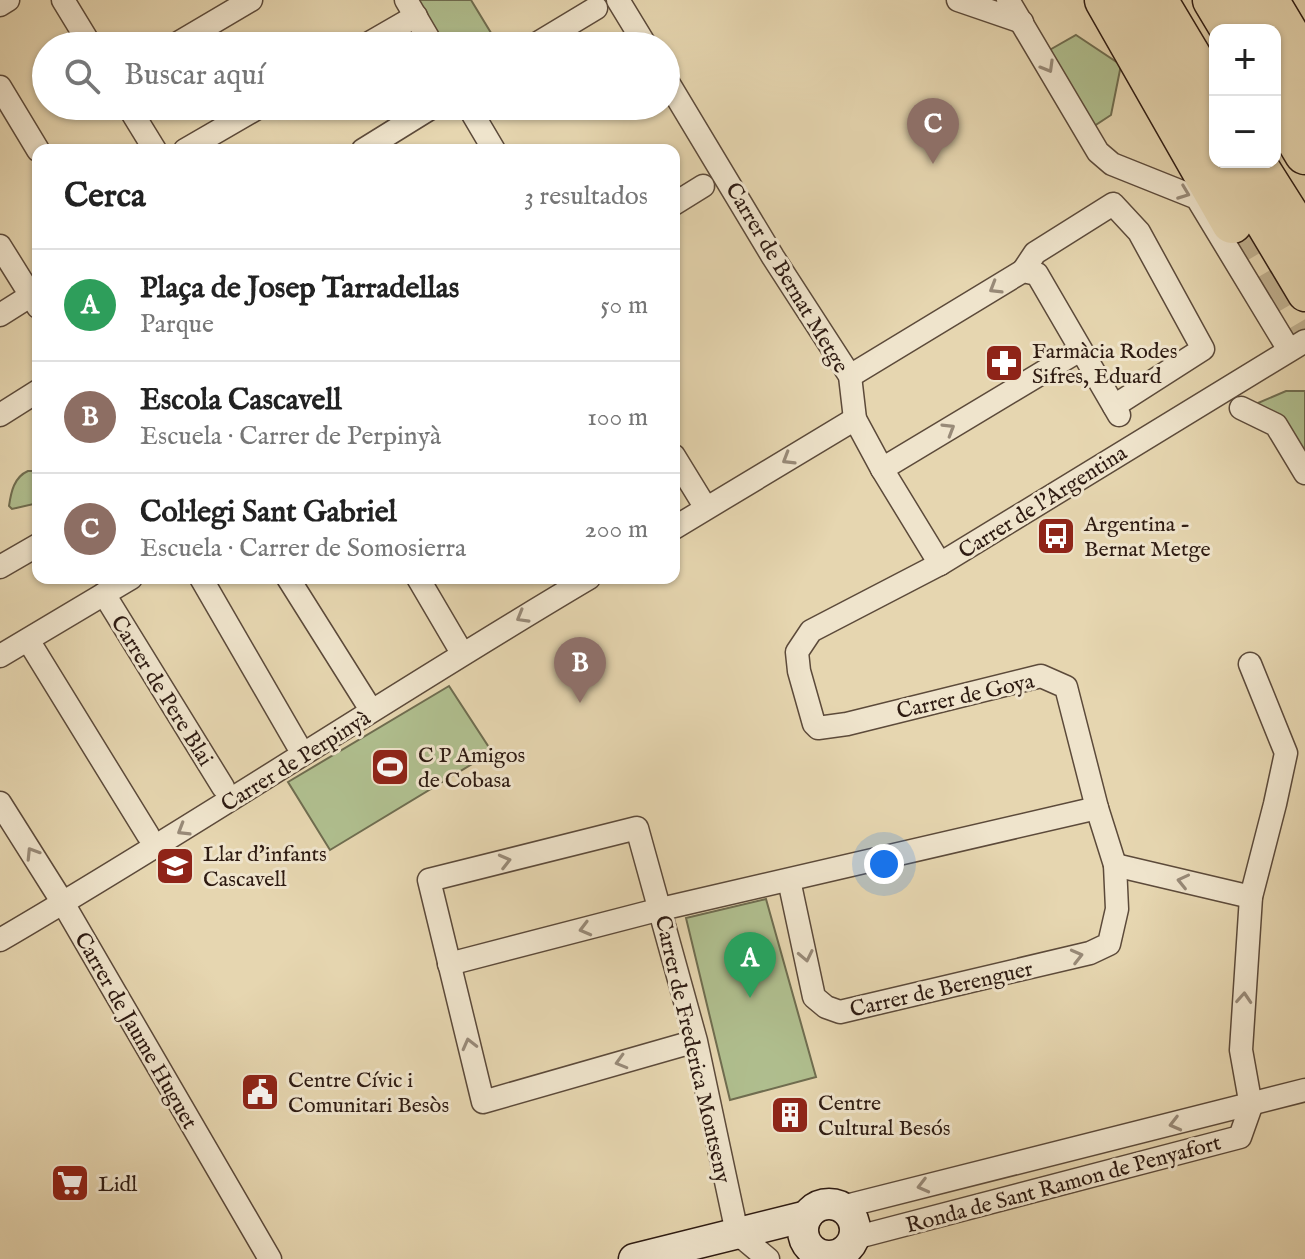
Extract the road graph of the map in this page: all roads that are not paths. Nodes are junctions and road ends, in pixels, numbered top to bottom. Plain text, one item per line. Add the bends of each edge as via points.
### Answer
1 (8, 0) edge
2 (63, 0) edge
3 (251, 0) edge
4 (618, 0) edge
5 (958, 0) edge
6 (1008, 0) edge
7 (1105, 0) edge
8 (1127, 0) edge
9 (1157, 0) edge
10 (1213, 0) edge
11 (1244, 0) edge
12 (1268, 0) edge
13 (0, 5) edge
14 (411, 8) edge
15 (596, 8) dead end
16 (1022, 22) junction
17 (1227, 24) edge
18 (1258, 24) edge
19 (82, 32) edge
20 (197, 32) edge
21 (381, 32) edge
22 (425, 32) edge
23 (556, 32) edge
24 (637, 32) edge
25 (1281, 62) edge
26 (1305, 62) edge
27 (0, 87) edge
28 (1214, 96) edge
29 (680, 102) edge
30 (1305, 102) edge
31 (1281, 114) edge
32 (137, 120) edge
33 (237, 120) edge
34 (416, 120) edge
35 (476, 120) edge
36 (1209, 134) edge
37 (34, 144) edge
38 (151, 144) edge
39 (195, 144) edge
40 (386, 144) edge
41 (490, 144) edge
42 (1305, 154) edge
43 (1230, 168) edge
44 (1259, 168) edge
45 (703, 186) dead end
46 (680, 200) edge
47 (1232, 223) tunnel mouth
48 (1305, 241) edge
49 (0, 246) edge
50 (1023, 271) junction
51 (32, 292) edge
52 (1305, 294) edge
53 (32, 300) edge
54 (0, 315) edge
55 (1297, 345) edge
56 (1080, 350) junction
57 (850, 376) junction
58 (32, 395) edge
59 (1241, 408) dead end
60 (0, 415) edge
61 (855, 419) junction
62 (680, 466) edge
63 (882, 469) junction
64 (1305, 473) edge
65 (701, 500) dead end
66 (680, 524) edge
67 (32, 548) edge
68 (940, 564) junction
69 (0, 567) edge
70 (121, 584) edge
71 (204, 584) edge
72 (292, 584) edge
73 (422, 584) edge
74 (579, 584) edge
75 (104, 594) junction
76 (28, 640) junction
77 (797, 652) joint
78 (462, 653) junction
79 (0, 656) edge
80 (1250, 664) dead end
81 (366, 702) dead end
82 (297, 744) dead end
83 (223, 787) dead end
84 (0, 803) edge
85 (1097, 808) junction
86 (148, 835) dead end
87 (1115, 865) junction
88 (789, 880) junction
89 (1251, 897) junction
90 (63, 903) junction
91 (661, 909) junction
92 (0, 940) edge
93 (449, 964) junction
94 (696, 1041) junction
95 (1305, 1090) edge
96 (1251, 1106) junction
97 (842, 1207) junction
98 (807, 1216) junction
99 (737, 1233) junction
100 (826, 1253) edge
101 (270, 1259) edge
102 (634, 1259) edge
103 (768, 1259) edge

1 - 13 street
2 - 19 street
3 - 20 street
4 - 24 street
5 - 16 street
6 - 16 street
7 - 47 highway
8 - 36 main road
9 - 28 highway
10 - 17 highway
11 - 18 main road
12 - 26 highway
14 - 21 street
14 - 22 street
15 - 23 street
16 -> 55 street via 1098,152 1112,164 1197,198
25 - 30 main road
27 - 37 street
29 - 57 street, Carrer de Bernat Metge
31 - 42 highway
32 - 38 street
33 - 39 street
34 - 40 street
35 - 41 street
43 - 52 main road
44 - 48 highway
45 - 46 street
49 - 51 street
50 - 56 street via 1037,274
50 - 56 street via 1035,253 1113,204 1137,228 1203,349 1116,410
50 -> 57 street
53 - 54 street
55 - 68 street, Carrer de l'Argentina
63 -> 56 street
57 - 61 street, Carrer de Bernat Metge
58 - 60 street
59 - 64 street via 1276,425
61 - 63 street, Carrer de Bernat Metge
61 -> 66 street
62 - 65 street
63 - 68 street, Carrer de Bernat Metge
67 - 69 street
68 - 77 street, Carrer de l'Argentina via 811,631
70 - 75 street
71 - 82 street
72 - 81 street
73 - 78 street
74 -> 78 street, Carrer de Perpinyà
75 - 76 street
75 - 83 street, Carrer de Pere Blai
76 - 79 street
76 - 86 street
77 - 85 street, Carrer de Goya via 818,728 1041,676 1066,687
78 -> 90 street, Carrer de Perpinyà
80 - 89 street via 1286,753
90 -> 84 street, Carrer de Jaume Huguet
85 - 87 street
85 - 88 street
88 -> 87 street, Carrer de Berenguer via 814,997 840,1012 1090,953 1109,944 1117,909
89 -> 87 street
88 - 91 street
96 -> 89 street via 1241,1050
90 - 92 street, Carrer de Perpinyà
90 - 101 street, Carrer de Jaume Huguet
91 -> 93 street
93 -> 91 street, Carrer de Frederica Montseny via 429,880 637,828
91 - 94 street, Carrer de Frederica Montseny
94 -> 93 street via 483,1102
94 - 99 street, Carrer de Frederica Montseny
95 - 96 street, Ronda de Sant Ramon de Penyafort
96 -> 97 street, Ronda de Sant Ramon de Penyafort
96 - 100 street, Ronda de Sant Ramon de Penyafort via 1240,1137
97 - 98 street via 820,1205
97 - 100 street via 855,1224
98 - 99 street
98 - 100 street via 803,1232 809,1247
99 - 102 street
99 - 103 street

